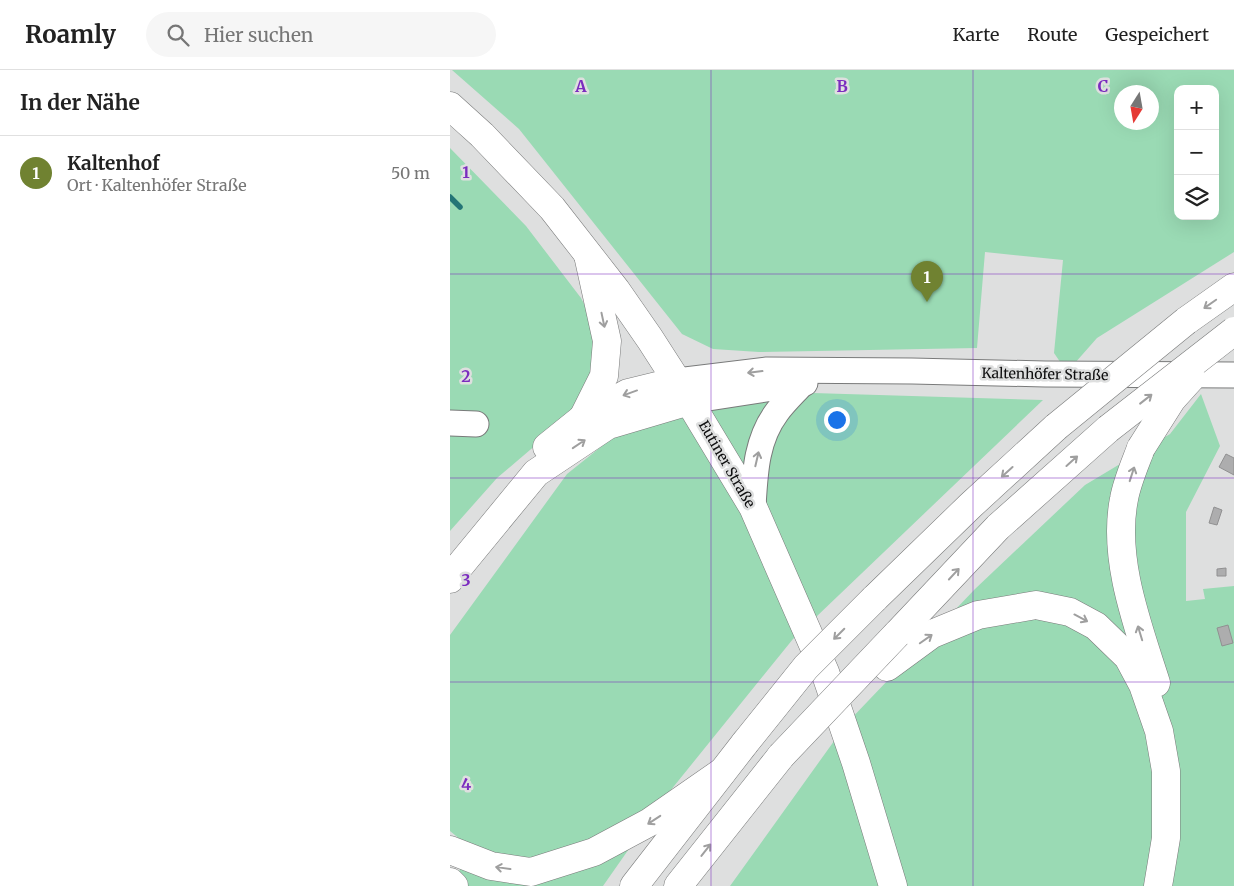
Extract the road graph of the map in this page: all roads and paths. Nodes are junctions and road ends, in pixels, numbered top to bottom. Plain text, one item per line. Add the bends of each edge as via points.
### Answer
1 (450, 106) edge
2 (588, 255) junction
3 (1234, 287) edge
4 (1234, 331) edge
5 (856, 371) junction
6 (1234, 375) edge
7 (803, 383) junction
8 (683, 391) junction
9 (583, 418) junction
10 (450, 422) edge
11 (476, 424) dead end
12 (752, 507) junction
13 (450, 552) edge
14 (450, 579) edge
15 (787, 761) junction
16 (722, 772) junction
17 (450, 850) edge
18 (450, 882) edge
19 (454, 886) edge
20 (634, 886) edge
21 (678, 886) edge
22 (893, 886) edge
23 (1158, 886) edge
24 (1169, 886) edge

1 - 2 main road, Eutiner Straße via 552,208
2 - 8 main road, Eutiner Straße via 622,298
2 -> 9 main road via 607,341 604,376
3 -> 16 main road, bridge via 1186,321 1056,427 971,504 806,667
15 -> 4 main road, bridge via 897,634 998,527 1108,429
24 -> 4 main road, bridge via 1177,847 1178,788 1169,731 1125,578 1120,535 1124,499 1141,448 1172,399
5 - 6 street, Kaltenhöfer Straße
5 - 7 street, Kaltenhöfer Straße
5 -> 8 street, Kaltenhöfer Straße via 767,370
7 - 8 street, Kaltenhöfer Straße
12 -> 7 street via 756,462 764,434 777,412
8 -> 9 main road via 628,393
8 - 12 main road, Eutiner Straße
14 -> 8 main road via 536,473 608,425
9 - 13 main road via 530,462 482,512
10 - 11 street
12 - 22 main road, Eutiner Straße via 825,672
21 -> 15 main road via 735,814
15 -> 23 main road via 887,667 932,634 978,615 1036,605 1070,612 1096,626 1128,657 1144,685 1159,731 1166,771 1166,838
16 -> 17 main road via 650,822 594,852 531,872 491,866
16 - 20 main road
18 - 19 main road

